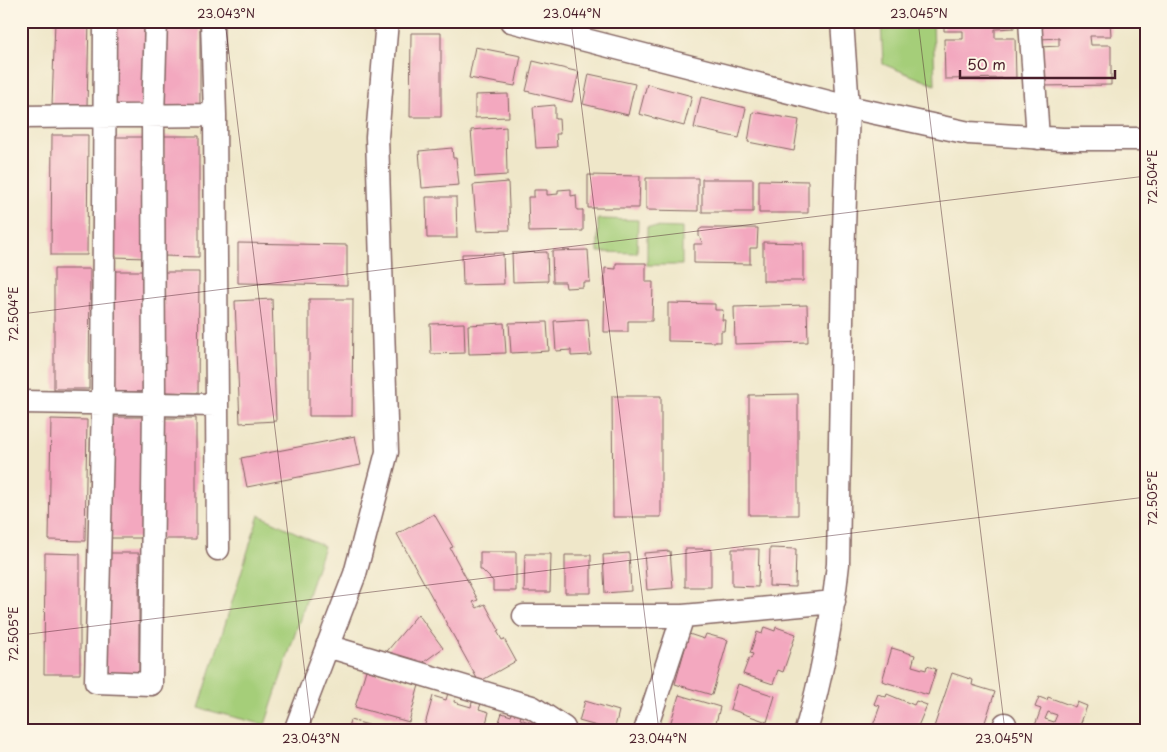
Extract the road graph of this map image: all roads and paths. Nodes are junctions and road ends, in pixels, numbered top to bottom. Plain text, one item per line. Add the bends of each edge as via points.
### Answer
1 (105, 21) edge
2 (156, 21) edge
3 (212, 21) edge
4 (387, 21) edge
5 (511, 21) edge
6 (842, 21) edge
7 (1030, 21) edge
8 (848, 107) junction
9 (153, 115) junction
10 (215, 115) junction
11 (106, 116) junction
12 (21, 117) edge
13 (1038, 138) junction
14 (1146, 139) edge
15 (21, 402) edge
16 (102, 403) junction
17 (154, 404) junction
18 (217, 405) junction
19 (218, 548) dead end
20 (834, 602) junction
21 (524, 616) dead end
22 (683, 616) junction
23 (327, 646) junction
24 (296, 731) edge
25 (563, 731) edge
26 (645, 731) edge
27 (806, 731) edge

1 - 11 street
2 - 9 street
3 - 10 street
4 - 23 street via 377,137 387,452 355,574
5 - 8 street
6 - 8 street
7 - 13 street
8 - 13 street via 969,134
8 - 20 street via 842,260 838,564
9 - 10 street
9 - 11 street
9 - 17 street
10 - 18 street
11 - 12 street
11 - 16 street
13 - 14 street
15 - 16 street
16 - 17 street
16 - 17 street via 96,682 151,684
17 - 18 street
18 - 19 street
20 - 22 street
20 - 27 street
21 - 22 street
22 - 26 street
23 - 24 street
23 - 25 street via 532,707 564,728

